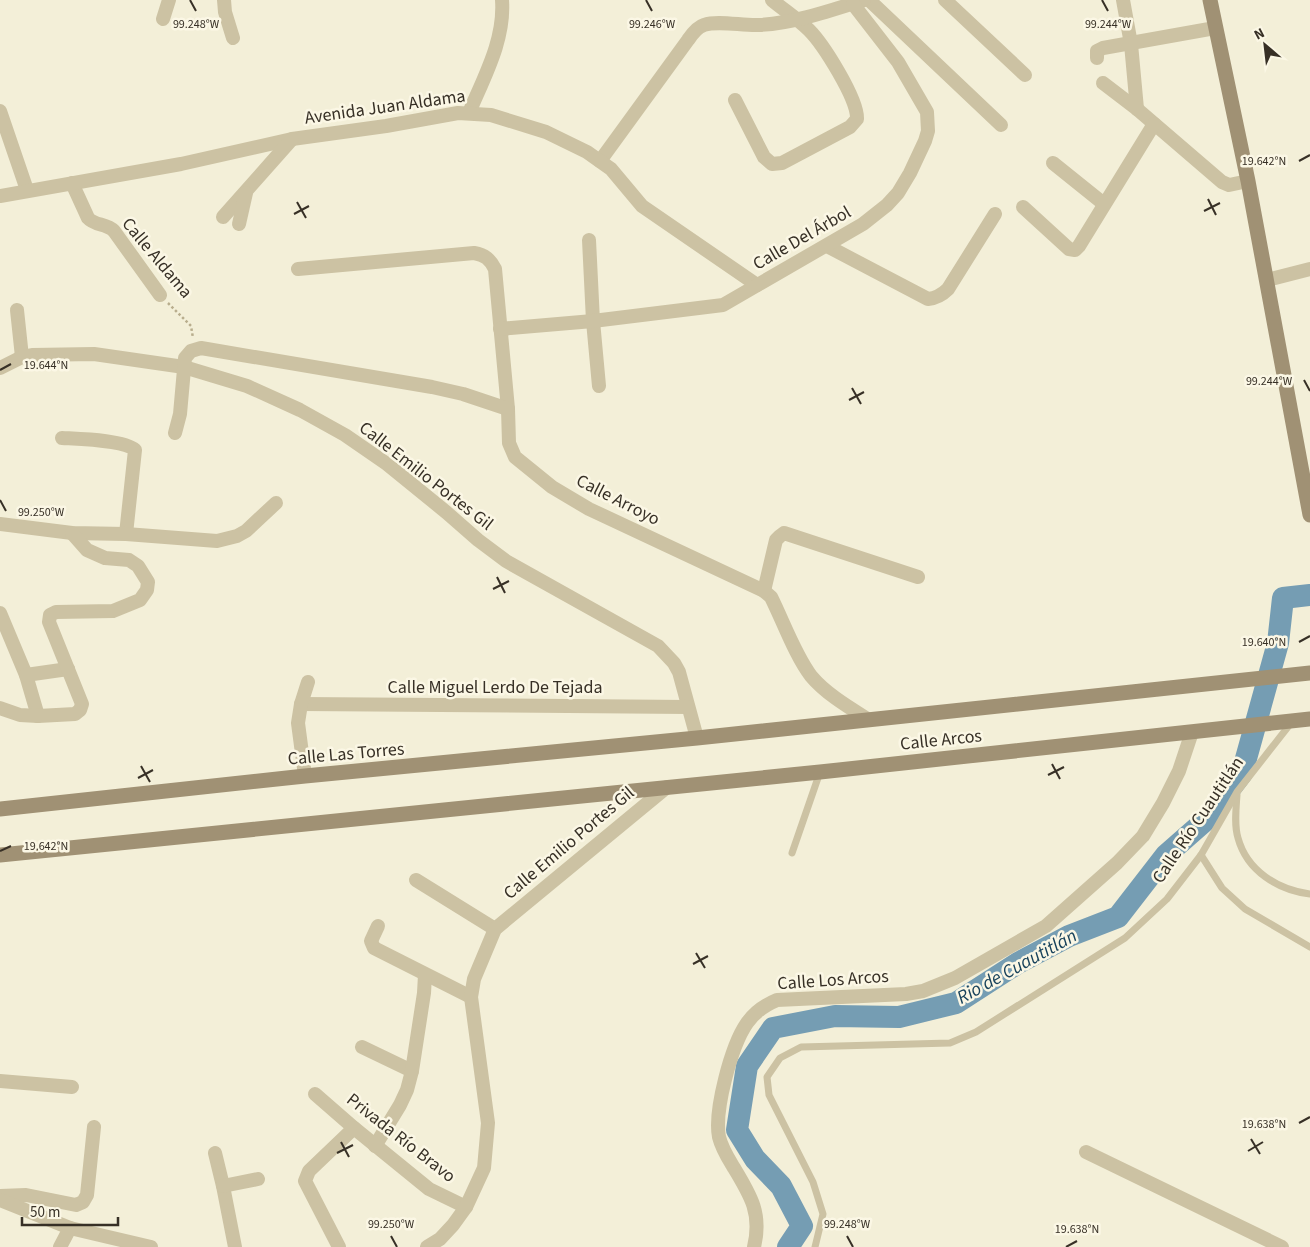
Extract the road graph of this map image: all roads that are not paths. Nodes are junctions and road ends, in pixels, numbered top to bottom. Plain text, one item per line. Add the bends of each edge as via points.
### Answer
1 (168, 0) edge
2 (224, 0) edge
3 (502, 0) edge
4 (772, 0) edge
5 (869, 0) edge
6 (945, 0) edge
7 (1123, 0) edge
8 (1210, 0) edge
9 (859, 2) edge
10 (163, 19) dead end
11 (798, 21) junction
12 (1215, 28) junction
13 (233, 38) dead end
14 (1131, 44) junction
15 (1097, 58) dead end
16 (1025, 75) dead end
17 (1103, 83) dead end
18 (735, 100) dead end
19 (1138, 109) junction
20 (0, 111) edge
21 (469, 113) junction
22 (1001, 124) dead end
23 (1154, 124) junction
24 (292, 139) junction
25 (600, 161) junction
26 (1053, 163) dead end
27 (1248, 181) junction
28 (72, 183) junction
29 (27, 190) junction
30 (246, 190) junction
31 (0, 196) edge
32 (1104, 204) junction
33 (1023, 207) dead end
34 (995, 214) dead end
35 (222, 217) dead end
36 (239, 224) dead end
37 (588, 240) dead end
38 (827, 246) junction
39 (298, 269) dead end
40 (1310, 269) edge
41 (1267, 280) junction
42 (757, 285) junction
43 (160, 295) road end
44 (18, 310) dead end
45 (593, 321) junction
46 (500, 329) junction
47 (22, 357) junction
48 (184, 367) junction
49 (0, 368) edge
50 (599, 386) dead end
51 (508, 409) junction
52 (175, 432) dead end
53 (62, 438) dead end
54 (276, 504) dead end
55 (1310, 515) edge
56 (0, 524) edge
57 (72, 532) junction
58 (126, 534) junction
59 (918, 577) dead end
60 (764, 591) junction
61 (0, 613) edge
62 (4, 633) edge
63 (68, 669) junction
64 (1305, 674) edge
65 (26, 675) junction
66 (308, 682) dead end
67 (301, 704) junction
68 (688, 707) junction
69 (0, 708) edge
70 (38, 716) junction
71 (1310, 719) edge
72 (869, 720) junction
73 (1286, 722) junction
74 (1192, 732) junction
75 (697, 738) junction
76 (820, 772) junction
77 (305, 776) junction
78 (667, 786) junction
79 (1237, 792) junction
80 (0, 809) edge
81 (792, 853) dead end
82 (0, 855) edge
83 (1201, 855) junction
84 (416, 880) dead end
85 (1310, 894) edge
86 (378, 926) dead end
87 (495, 929) junction
88 (1310, 948) edge
89 (425, 975) junction
90 (955, 978) joint
91 (471, 997) junction
92 (362, 1047) dead end
93 (412, 1071) junction
94 (0, 1081) edge
95 (72, 1087) dead end
96 (315, 1094) dead end
97 (94, 1127) dead end
98 (354, 1128) junction
99 (375, 1146) junction
100 (1086, 1152) dead end
101 (215, 1153) dead end
102 (258, 1179) dead end
103 (223, 1186) junction
104 (0, 1198) edge
105 (466, 1207) junction
106 (70, 1228) junction
107 (60, 1247) edge
108 (151, 1247) edge
109 (235, 1247) edge
110 (339, 1247) edge
111 (427, 1247) edge
112 (754, 1247) edge
113 (816, 1247) edge
114 (1282, 1247) edge

1 - 10 street
2 - 13 street
3 - 21 street via 501,28 495,49
4 - 11 street
5 - 22 street
6 - 16 street
7 - 14 street
8 - 12 main road
9 - 11 street
9 - 38 street, Calle Del Árbol via 927,112 928,131 898,193 876,215
11 - 18 street via 817,39 843,82 855,105 854,123 782,163 772,164 764,157
11 - 25 street via 703,25 688,40
12 - 14 street
12 - 27 main road
14 - 15 street via 1103,48 1097,51
14 - 19 street
17 - 19 street
19 - 23 street
20 - 29 street
21 - 24 street, Avenida Juan Aldama
21 - 25 street, Avenida Juan Aldama via 491,115 546,132
23 - 27 street via 1222,182 1229,185
23 - 32 street
24 - 28 street, Avenida Juan Aldama via 181,164
24 - 30 street
25 - 42 street, Avenida Juan Aldama via 642,206
26 - 32 street
27 - 41 main road
28 - 29 street, Avenida Juan Aldama
28 - 43 street, Calle Aldama via 91,222 114,231
29 - 31 street, Avenida Juan Aldama
30 - 35 street
30 - 36 street
32 - 33 street via 1079,246 1072,250
34 - 38 street via 948,289 938,297 928,299
37 - 45 street
38 - 42 street, Calle Del Árbol
39 - 46 street, Calle Arroyo via 474,253 482,255 488,258 494,269
40 - 41 street
41 - 55 main road
42 - 45 street, Calle Del Árbol via 733,301 714,307
44 - 47 street
45 - 46 street, Calle Del Árbol
45 - 50 street
46 - 51 street, Calle Arroyo
47 - 48 street, Calle Emilio Portes Gil via 94,354
47 - 49 street, Calle Emilio Portes Gil
48 - 51 street via 186,355 204,348 432,387
48 - 52 street
48 - 68 street, Calle Emilio Portes Gil via 247,386 314,417 367,449 506,561 658,646 679,672
51 - 60 street, Calle Arroyo via 509,443 515,457 552,487 589,509
53 - 58 street via 115,443 135,450
54 - 58 street via 246,530 228,539 206,541
56 - 57 street
57 - 58 street
57 - 63 street via 87,550 105,558 129,560 138,566 148,582 140,600 113,611 56,612 50,615
59 - 60 street via 786,533 776,540
60 - 72 street via 771,597 812,677
61 - 62 street
62 - 65 street
63 - 65 street
63 - 70 street via 82,704 80,710 75,714
64 - 72 main road, Calle Arcos
65 - 70 street
66 - 67 street
67 - 68 street, Calle Miguel Lerdo De Tejada
67 - 77 street via 298,723
68 - 75 street, Calle Emilio Portes Gil
69 - 70 street via 20,715
71 - 73 main road, Calle Arcos
72 - 75 main road, Calle Arcos
73 - 74 main road, Calle Arcos
73 - 79 lane, Calle Río Cuautitlán
74 - 76 main road, Calle Arcos
74 - 90 street, Calle Río Cuautitlán via 1179,771 1163,803 1143,836 1124,856 1046,926
75 - 77 main road, Calle Las Torres
76 - 78 main road, Calle Arcos
76 - 81 lane
77 - 80 main road, Calle Las Torres
78 - 82 main road
78 - 87 street, Calle Emilio Portes Gil
79 - 83 lane, Calle Río Cuautitlán
79 - 85 lane via 1238,837 1248,861 1274,883
83 - 88 lane via 1222,888 1239,904
83 - 113 lane, Calle Río Cuautitlán via 1167,899 1125,938 976,1032 950,1043 801,1047 780,1058 767,1077 768,1095 813,1182 823,1214
84 - 87 street
86 - 89 street via 371,941 374,948
87 - 91 street via 474,979
89 - 91 street
89 - 93 street
90 - 112 street, Calle Los Arcos via 924,991 906,994 777,1000 767,1004 747,1023 729,1063 718,1124 723,1151 755,1206 757,1233
91 - 105 street via 488,1123 484,1168
92 - 93 street
93 - 99 street via 400,1105
94 - 95 street
96 - 98 street, Privada Río Bravo
97 - 104 street via 87,1195 83,1202 76,1205 26,1195
98 - 99 street, Privada Río Bravo
98 - 110 street via 309,1171 305,1181
99 - 105 street, Privada Río Bravo via 429,1189
100 - 114 street
101 - 103 street
102 - 103 street
103 - 109 street
104 - 106 street
105 - 111 street via 453,1225
106 - 107 street
106 - 108 street

